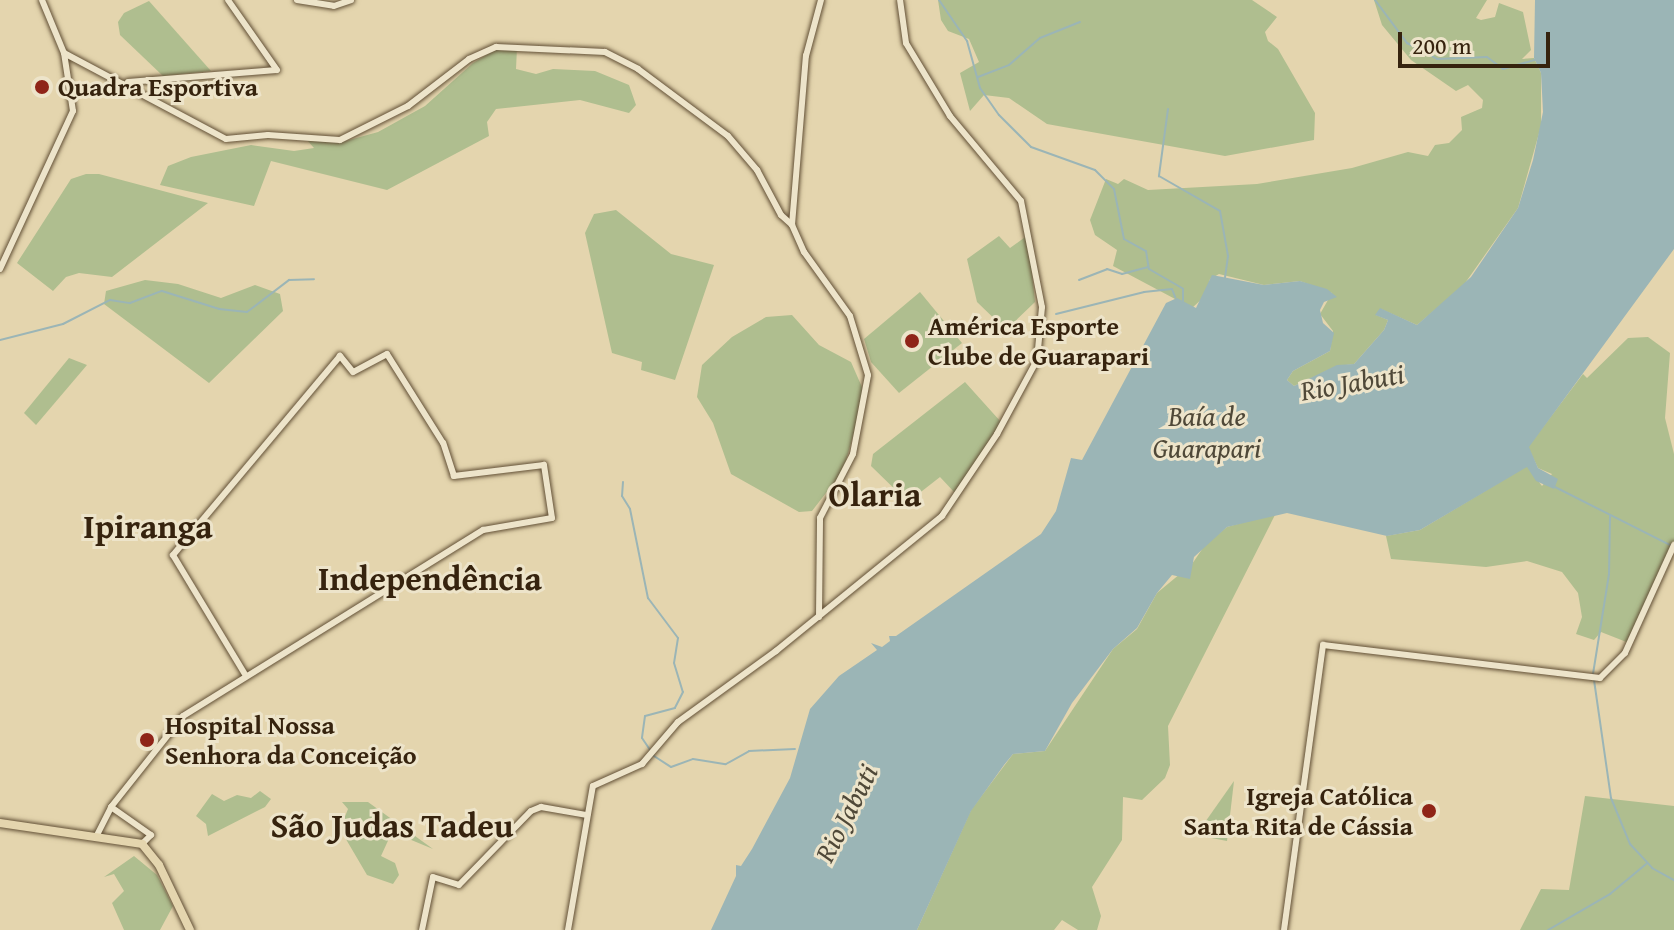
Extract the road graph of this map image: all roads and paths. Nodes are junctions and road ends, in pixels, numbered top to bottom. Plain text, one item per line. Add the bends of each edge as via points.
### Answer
1 (42, 0) edge
2 (228, 0) edge
3 (297, 0) edge
4 (351, 0) edge
5 (821, 0) edge
6 (900, 0) edge
7 (64, 53) junction
8 (124, 82) junction
9 (792, 225) junction
10 (0, 269) edge
11 (1674, 545) edge
12 (819, 617) junction
13 (246, 676) junction
14 (111, 807) junction
15 (587, 815) junction
16 (0, 823) edge
17 (96, 838) junction
18 (142, 844) junction
19 (190, 930) edge
20 (422, 930) edge
21 (568, 930) edge
22 (1284, 930) edge

1 - 7 street
2 - 8 street via 277,70
3 - 4 street via 334,6
5 - 9 street via 806,56
6 - 12 street via 906,43 950,116 1021,201 1042,307 1041,347 1019,396 949,508
7 - 8 street
7 - 10 street via 73,111
8 - 9 street via 226,139 268,135 340,140 408,106 483,50 515,44 616,56 744,153
9 - 12 street via 850,316 868,375 853,454 820,518
11 - 22 street via 1625,653 1608,673 1594,679 1323,645
12 - 15 street via 670,729 642,764 597,781
13 - 13 street via 173,555 340,356 353,372 387,354 443,443 454,476 544,465 552,518 483,530
13 - 14 street via 183,716
14 - 17 street
14 - 18 street via 151,835
15 - 20 street via 541,807 523,818 459,885 433,877
15 - 21 street
16 - 17 main road
17 - 18 main road
18 - 19 main road via 159,865

